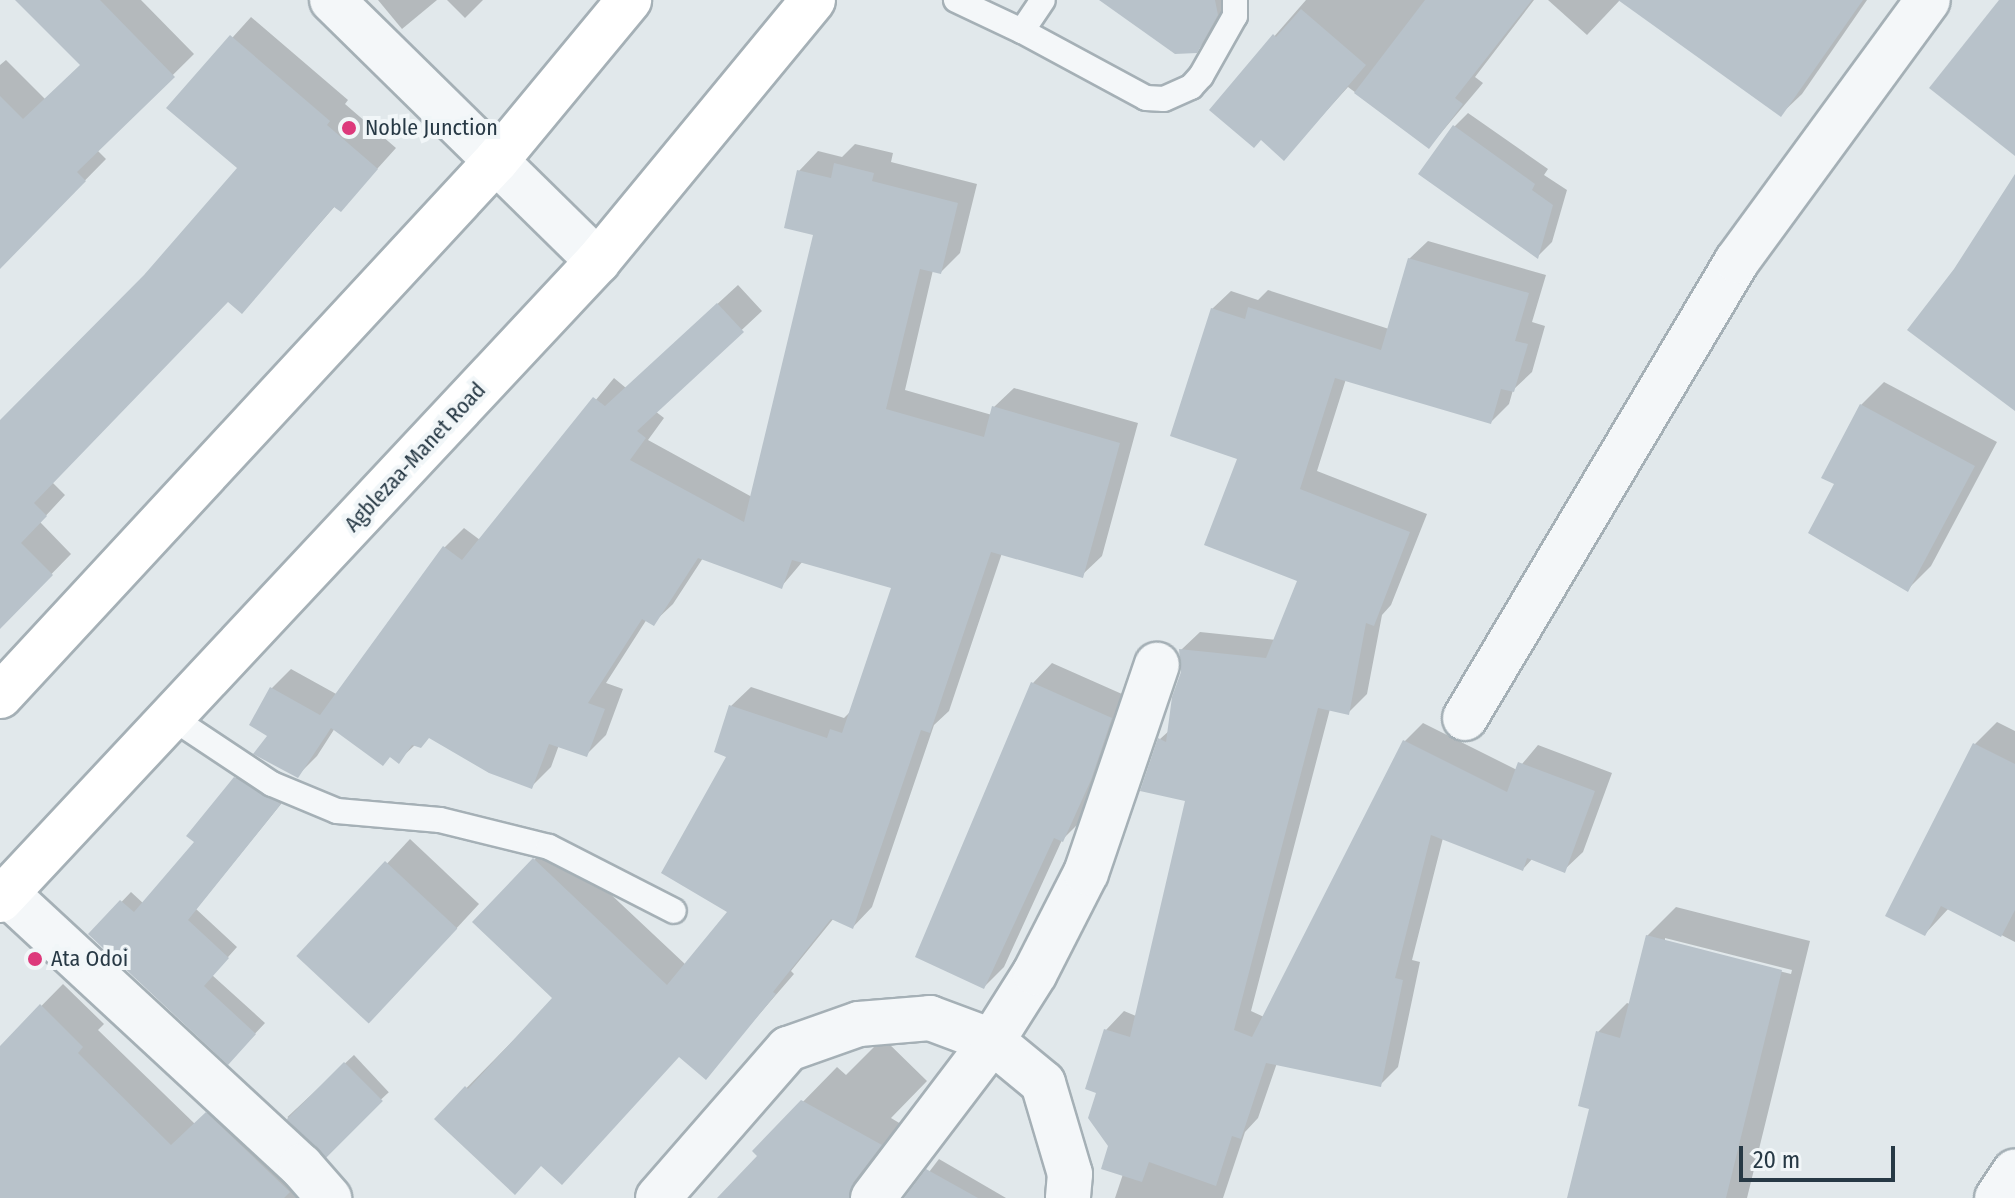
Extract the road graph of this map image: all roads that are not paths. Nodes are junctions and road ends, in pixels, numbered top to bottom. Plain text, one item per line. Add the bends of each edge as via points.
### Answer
1 (332, 0) edge
2 (629, 0) edge
3 (813, 0) edge
4 (956, 0) edge
5 (1043, 0) edge
6 (1235, 0) edge
7 (1928, 0) edge
8 (1022, 31) junction
9 (496, 161) junction
10 (598, 261) junction
11 (1157, 665) dead end
12 (0, 696) edge
13 (171, 717) junction
14 (1465, 718) dead end
15 (3, 896) edge
16 (674, 911) dead end
17 (992, 1041) junction
18 (2015, 1171) edge
19 (329, 1198) edge
20 (658, 1198) edge
21 (873, 1198) edge
22 (1068, 1198) edge
23 (1997, 1198) edge

1 - 9 street
2 - 9 main road
3 - 10 main road, Agblezaa-Manet Road
4 - 8 lane
5 - 8 lane
6 - 8 lane via 1235,16 1201,76 1191,87 1164,99 1146,98
7 - 14 street via 1737,261
9 - 10 street
9 - 12 main road
10 - 13 main road, Agblezaa-Manet Road
11 - 17 street via 1086,873 1035,973
13 - 15 main road, Agblezaa-Manet Road
13 - 16 lane via 272,784 337,811 440,820 549,847
15 - 19 street via 301,1166
17 - 20 street via 930,1018 859,1024 788,1049
17 - 21 street
17 - 22 street via 1043,1083 1070,1174
18 - 23 street

